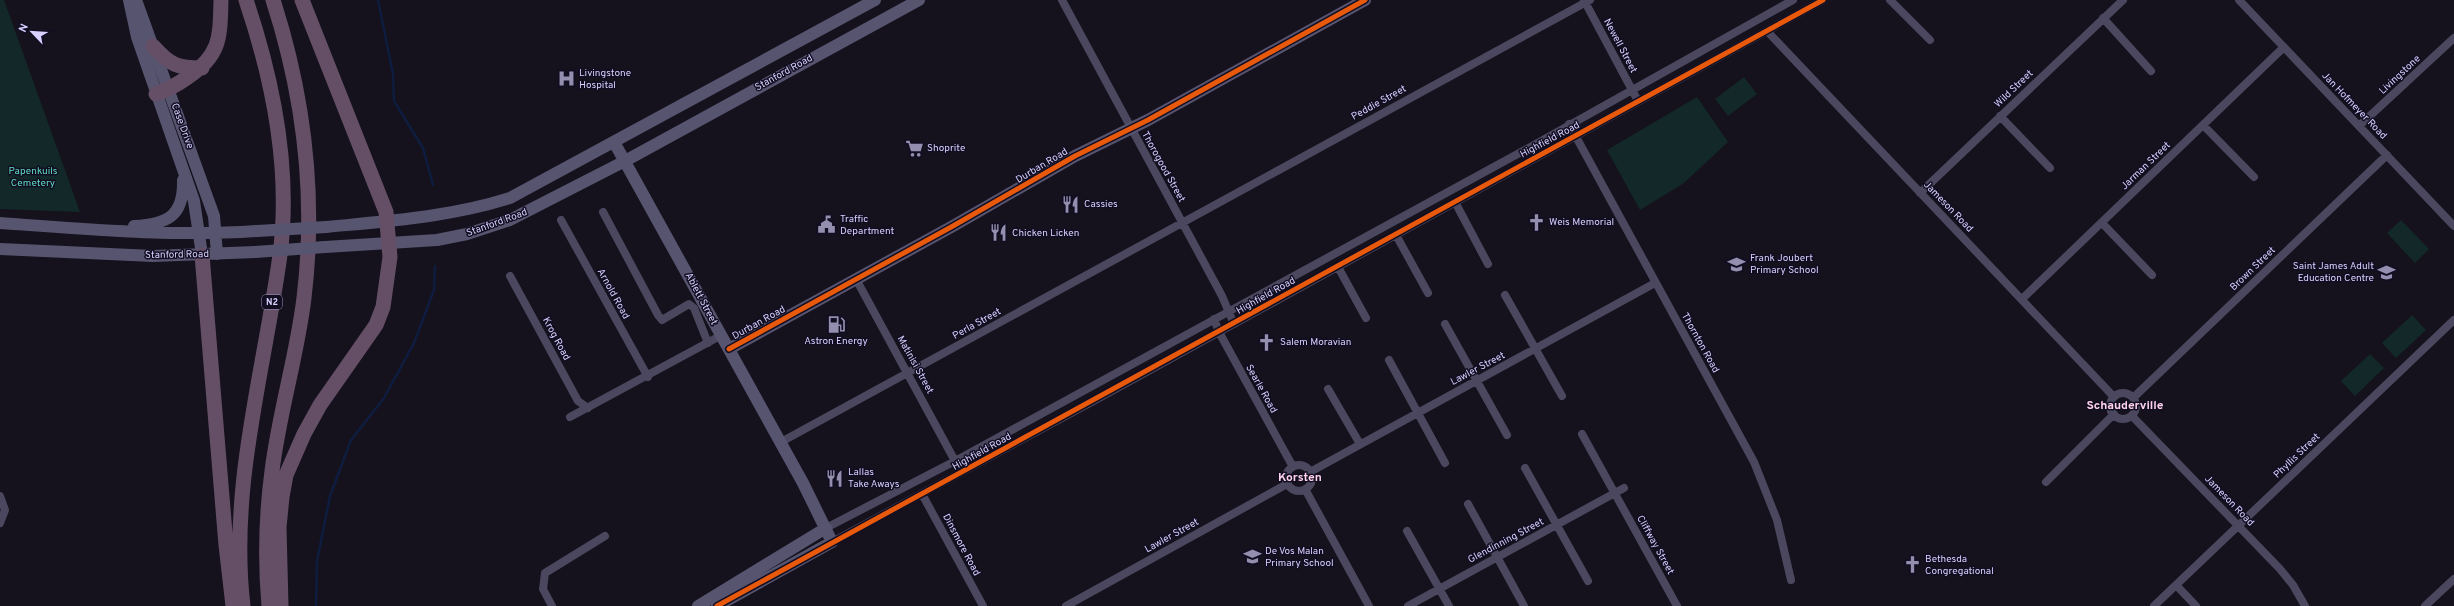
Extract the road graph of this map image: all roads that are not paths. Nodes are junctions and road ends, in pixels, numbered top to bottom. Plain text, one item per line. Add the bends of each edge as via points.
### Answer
1 (129, 0) edge
2 (136, 0) edge
3 (221, 0) edge
4 (246, 0) edge
5 (273, 0) edge
6 (302, 0) edge
7 (875, 0) edge
8 (919, 0) edge
9 (1062, 0) edge
10 (1365, 0) edge
11 (1793, 0) edge
12 (1823, 0) edge
13 (1890, 0) edge
14 (2123, 0) edge
15 (2239, 0) edge
16 (1587, 1) edge
17 (2103, 18) junction
18 (1767, 31) junction
19 (2454, 38) edge
20 (1930, 40) dead end
21 (153, 46) junction
22 (2284, 47) junction
23 (202, 68) junction
24 (2151, 71) dead end
25 (1632, 89) junction
26 (162, 92) junction
27 (1638, 101) junction
28 (2000, 116) junction
29 (1569, 124) junction
30 (2203, 125) junction
31 (2359, 126) junction
32 (1130, 130) junction
33 (1575, 137) junction
34 (614, 142) junction
35 (2386, 155) junction
36 (625, 161) junction
37 (183, 165) junction
38 (2050, 168) dead end
39 (2254, 177) dead end
40 (1920, 193) junction
41 (1455, 202) junction
42 (603, 212) dead end
43 (562, 220) dead end
44 (388, 222) junction
45 (2102, 222) junction
46 (0, 223) edge
47 (1183, 223) junction
48 (2454, 226) edge
49 (75, 229) junction
50 (216, 233) junction
51 (201, 234) junction
52 (1396, 235) junction
53 (389, 242) junction
54 (0, 249) edge
55 (210, 255) junction
56 (1488, 264) dead end
57 (1338, 267) junction
58 (2152, 275) dead end
59 (510, 276) dead end
60 (856, 280) junction
61 (1656, 283) junction
62 (1428, 293) dead end
63 (1505, 295) dead end
64 (2022, 299) junction
65 (1229, 311) junction
66 (1366, 318) dead end
67 (1214, 319) junction
68 (2454, 320) edge
69 (1234, 324) junction
70 (1446, 324) dead end
71 (1219, 332) junction
72 (720, 336) junction
73 (708, 343) junction
74 (1166, 345) junction
75 (729, 349) junction
76 (1535, 349) junction
77 (1174, 357) junction
78 (1389, 360) dead end
79 (908, 373) junction
80 (648, 377) junction
81 (1476, 381) junction
82 (1328, 389) dead end
83 (1562, 396) dead end
84 (2114, 398) junction
85 (2133, 398) junction
86 (588, 408) junction
87 (1418, 413) junction
88 (2114, 414) junction
89 (2132, 416) junction
90 (570, 417) dead end
91 (1582, 434) dead end
92 (1507, 435) dead end
93 (781, 442) junction
94 (1360, 444) junction
95 (955, 461) junction
96 (1445, 463) dead end
97 (1292, 467) junction
98 (1525, 468) dead end
99 (1310, 472) junction
100 (2046, 482) dead end
101 (1287, 484) junction
102 (1624, 488) dead end
103 (1305, 489) junction
104 (1614, 493) junction
105 (922, 494) junction
106 (0, 496) edge
107 (1468, 504) dead end
108 (0, 523) edge
109 (2238, 525) junction
110 (1556, 526) junction
111 (826, 528) junction
112 (1407, 531) dead end
113 (605, 536) dead end
114 (832, 542) junction
115 (1499, 557) junction
116 (2454, 579) edge
117 (1791, 580) dead end
118 (1588, 581) dead end
119 (2176, 585) junction
120 (1439, 589) junction
121 (725, 604) edge
122 (233, 606) edge
123 (243, 606) edge
124 (269, 606) edge
125 (281, 606) edge
126 (552, 606) edge
127 (698, 606) edge
128 (983, 606) edge
129 (1066, 606) edge
130 (1369, 606) edge
131 (1408, 606) edge
132 (1449, 606) edge
133 (1524, 606) edge
134 (1678, 606) edge
135 (2154, 606) edge
136 (2196, 606) edge
137 (2305, 606) edge
138 (2425, 606) edge

1 - 26 main road, Case Drive via 137,37
2 - 21 main road, Case Drive
3 - 23 highway via 217,45 210,60
4 - 123 highway, N2 via 261,44 274,103 282,194 280,254 240,502 239,546
5 - 124 highway via 287,46 305,141 308,254 304,300 272,471 266,568
6 - 44 highway via 379,193
7 - 34 main road, Stanford Road
8 - 36 main road, Stanford Road
9 - 32 street, Thorogood Street
10 - 32 main road, Durban Road
11 - 25 street, Highfield Road
12 - 18 street, Highfield Road
13 - 20 street
14 - 17 street, Wild Street
15 - 22 street, Jan Hofmeyer Road
16 - 25 street, Newell Street
16 - 47 street, Peddie Street
17 - 24 street
17 - 28 street, Wild Street
18 - 27 street, Highfield Road
18 - 40 street, Jameson Road
19 - 31 street, Livingstone
21 - 23 highway via 175,65
21 - 26 main road, Case Drive
22 - 30 street, Jarman Street
22 - 31 street, Jan Hofmeyer Road
23 - 26 highway
25 - 27 street, Newell Street
25 - 29 street, Highfield Road
26 - 37 main road, Case Drive
26 - 50 main road, Case Drive via 214,216
27 - 33 street, Highfield Road
28 - 38 street
28 - 40 street, Wild Street
29 - 33 street, Thornton Road
29 - 65 street, Highfield Road
30 - 39 street
30 - 45 street, Jarman Street
31 - 35 street, Jan Hofmeyer Road
32 - 47 street, Thorogood Street
32 - 60 main road, Durban Road via 1075,156
33 - 41 street, Highfield Road
33 - 61 street, Thornton Road
34 - 36 main road, Ablett Street
34 - 44 main road, Stanford Road via 510,198 471,210
35 - 48 street, Jan Hofmeyer Road
35 - 85 street, Brown Street
36 - 53 main road, Stanford Road via 530,211 484,230 437,240
36 - 72 main road, Ablett Street
37 - 49 main road via 183,198 175,213 164,221 149,225
37 - 51 main road, Case Drive
40 - 64 street, Jameson Road
41 - 52 street, Highfield Road
41 - 56 street
42 - 73 street via 662,320 689,304 694,308
43 - 80 street, Arnold Road
44 - 50 main road, Stanford Road, bridge
44 - 53 highway
45 - 58 street
45 - 64 street, Jarman Street
46 - 49 main road, Stanford Road
47 - 65 street, Thorogood Street
47 - 79 street, Perla Street
49 - 51 main road, Stanford Road
50 - 51 main road, Stanford Road
50 - 55 main road, Case Drive
51 - 55 main road, Case Drive
52 - 57 street, Highfield Road
52 - 62 street
53 - 55 main road, Stanford Road, bridge
53 - 125 highway via 388,282 376,325 320,405 286,475 279,527
54 - 55 main road, Stanford Road via 153,256
55 - 122 highway via 225,537
57 - 66 street
57 - 69 street, Highfield Road
59 - 86 street, Krog Road via 578,401
60 - 75 main road, Durban Road
60 - 79 street, Matinisi Street
61 - 76 street, Lawler Street
61 - 117 street, Thornton Road via 1754,462 1777,520
63 - 76 street
64 - 84 street, Jameson Road
65 - 67 street, Highfield Road
65 - 69 street, Thorogood Street
67 - 71 street, Searle Road
67 - 74 street, Highfield Road
68 - 109 street, Phyllis Street
69 - 71 street, Highfield Road
70 - 81 street
71 - 77 street, Highfield Road
71 - 97 street, Searle Road
72 - 73 street
72 - 75 main road, Ablett Street
73 - 80 street
74 - 77 street
74 - 95 street, Highfield Road
75 - 93 main road, Ablett Street
76 - 81 street, Lawler Street
76 - 83 street
77 - 105 street, Highfield Road
78 - 87 street
79 - 93 street, Perla Street
79 - 95 street, Matinisi Street
80 - 86 street
81 - 87 street, Lawler Street
81 - 92 street
82 - 94 street
84 - 85 street via 2122,394
84 - 88 street via 2111,404
85 - 89 street via 2136,409
86 - 90 street
87 - 94 street, Lawler Street
87 - 96 street
88 - 89 street via 2120,419
88 - 100 street
89 - 109 street, Jameson Road
91 - 104 street
93 - 111 main road, Ablett Street
94 - 99 street, Lawler Street
95 - 111 street, Highfield Road
97 - 99 street via 1302,466
97 - 101 street via 1286,474
98 - 110 street
99 - 103 street via 1312,479
101 - 103 street via 1295,490
101 - 129 street, Lawler Street
102 - 104 street, Glendinning Street
103 - 130 street
104 - 110 street, Glendinning Street
104 - 134 street, Cliffway Street
105 - 114 street, Highfield Road
105 - 128 street, Dinsmore Road
106 - 108 street via 5,507 5,514
107 - 115 street
109 - 119 street, Phyllis Street
109 - 137 street, Jameson Road via 2293,585
110 - 115 street, Glendinning Street
110 - 118 street
111 - 114 main road, Ablett Street
111 - 127 main road, Highfield Road
112 - 120 street
113 - 126 street via 545,573 543,589
114 - 121 main road, Highfield Road
115 - 120 street, Glendinning Street
115 - 133 street
116 - 138 street
119 - 135 street, Phyllis Street
119 - 136 street
120 - 131 street, Glendinning Street
120 - 132 street

